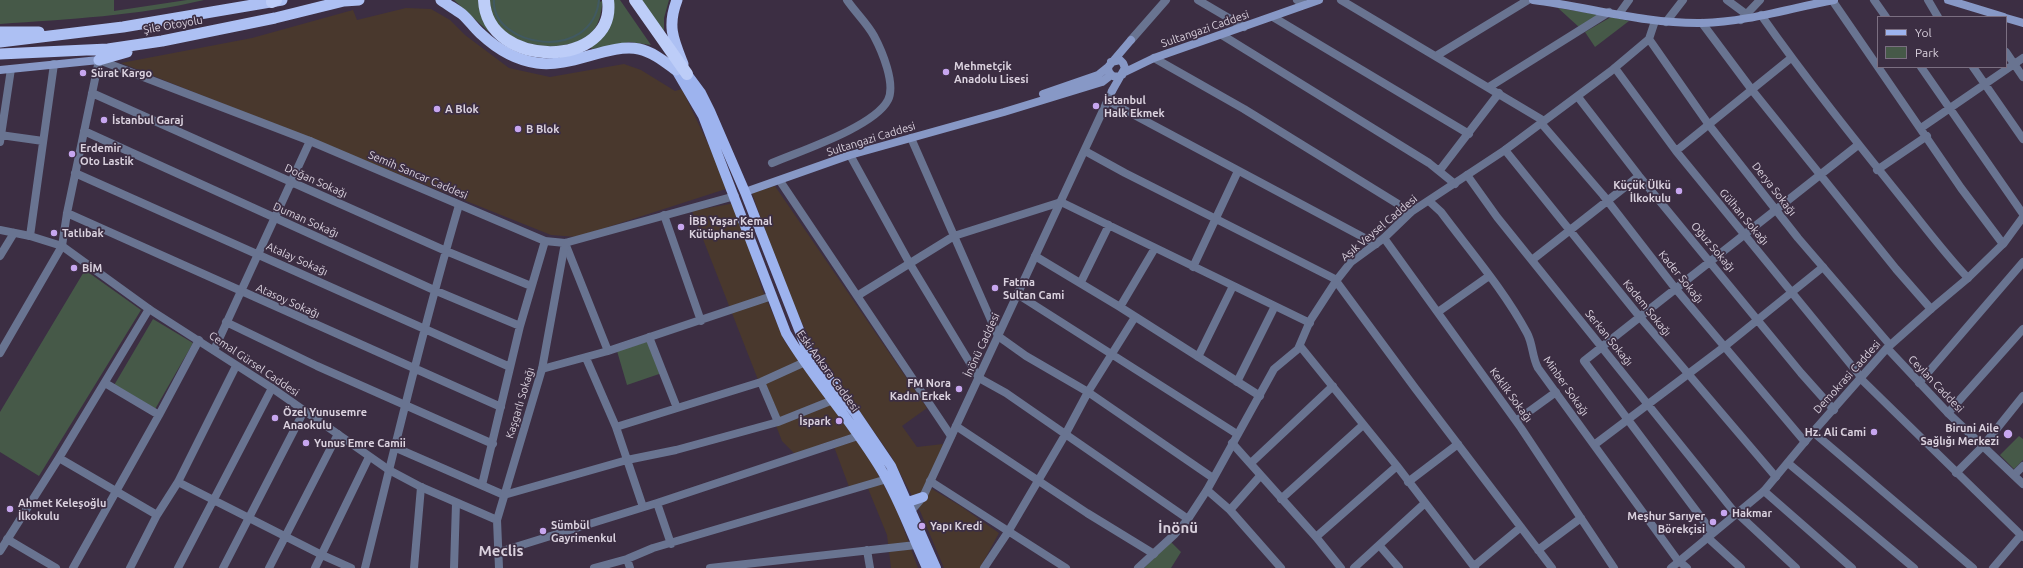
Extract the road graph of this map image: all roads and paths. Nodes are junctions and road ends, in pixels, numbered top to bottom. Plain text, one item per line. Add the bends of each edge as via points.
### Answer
1 (359, 0) edge
2 (442, 0) edge
3 (484, 0) edge
4 (608, 0) edge
5 (626, 0) edge
6 (635, 0) edge
7 (677, 0) edge
8 (846, 0) edge
9 (1166, 0) edge
10 (1198, 0) edge
11 (1319, 0) edge
12 (1341, 0) edge
13 (1528, 0) edge
14 (1533, 0) edge
15 (1629, 0) edge
16 (1683, 0) edge
17 (1727, 0) edge
18 (1760, 0) edge
19 (1833, 0) edge
20 (1874, 0) edge
21 (1928, 0) edge
22 (1948, 0) edge
23 (277, 1) edge
24 (346, 1) edge
25 (1301, 2) edge
26 (1967, 3) edge
27 (1978, 9) junction
28 (1610, 12) junction
29 (1619, 14) junction
30 (1761, 15) junction
31 (1885, 16) edge
32 (1937, 16) edge
33 (1982, 16) edge
34 (2002, 16) edge
35 (1273, 17) junction
36 (1744, 17) junction
37 (2007, 18) edge
38 (1655, 21) junction
39 (1666, 22) junction
40 (1702, 23) junction
41 (2023, 23) edge
42 (1244, 27) junction
43 (0, 32) edge
44 (70, 33) junction
45 (1222, 35) junction
46 (1649, 39) junction
47 (1131, 40) junction
48 (162, 41) junction
49 (0, 42) edge
50 (0, 54) edge
51 (2007, 54) edge
52 (1436, 56) junction
53 (1154, 58) junction
54 (1791, 58) junction
55 (2023, 58) edge
56 (100, 60) junction
57 (1123, 62) junction
58 (1142, 62) junction
59 (54, 64) junction
60 (1109, 64) junction
61 (2014, 65) junction
62 (1877, 66) edge
63 (1615, 68) junction
64 (1879, 68) edge
65 (1922, 68) edge
66 (1974, 68) edge
67 (11, 69) junction
68 (0, 70) edge
69 (681, 72) junction
70 (1117, 75) junction
71 (2023, 77) edge
72 (1984, 84) junction
73 (1489, 87) junction
74 (1752, 90) junction
75 (1112, 91) joint
76 (92, 93) junction
77 (1499, 93) junction
78 (1578, 97) junction
79 (1108, 101) junction
80 (1950, 108) junction
81 (1004, 112) junction
82 (1542, 122) junction
83 (1709, 125) junction
84 (1920, 128) junction
85 (84, 131) junction
86 (1469, 134) junction
87 (1927, 136) junction
88 (0, 138) edge
89 (911, 138) junction
90 (2023, 139) edge
91 (43, 141) junction
92 (310, 141) junction
93 (1858, 145) junction
94 (1505, 150) junction
95 (1084, 151) junction
96 (1676, 151) junction
97 (850, 155) junction
98 (772, 163) dead end
99 (1440, 170) junction
100 (1877, 170) junction
101 (1238, 171) junction
102 (75, 173) junction
103 (1821, 174) junction
104 (1467, 175) junction
105 (1639, 176) junction
106 (780, 181) junction
107 (292, 182) junction
108 (1455, 184) junction
109 (745, 192) junction
110 (735, 196) junction
111 (1429, 201) junction
112 (1607, 201) junction
113 (1061, 202) junction
114 (459, 205) junction
115 (1775, 209) junction
116 (1411, 212) junction
117 (66, 213) junction
118 (664, 216) junction
119 (2023, 216) edge
120 (1215, 218) junction
121 (274, 219) junction
122 (1109, 225) junction
123 (1569, 229) junction
124 (0, 230) edge
125 (14, 233) junction
126 (1744, 234) junction
127 (30, 236) junction
128 (954, 236) junction
129 (1384, 238) junction
130 (545, 241) junction
131 (565, 243) junction
132 (1376, 244) junction
133 (2003, 244) junction
134 (62, 246) junction
135 (1155, 248) junction
136 (446, 251) junction
137 (258, 254) junction
138 (0, 256) edge
139 (1035, 256) junction
140 (1532, 260) junction
141 (1710, 261) junction
142 (2023, 262) edge
143 (910, 264) junction
144 (1193, 267) junction
145 (1822, 268) junction
146 (1489, 276) junction
147 (1968, 278) junction
148 (1337, 281) junction
149 (1081, 282) junction
150 (531, 286) junction
151 (1233, 286) junction
152 (1675, 288) junction
153 (434, 290) junction
154 (240, 292) junction
155 (1792, 292) junction
156 (1018, 294) junction
157 (772, 296) junction
158 (857, 296) junction
159 (1275, 306) junction
160 (1120, 307) junction
161 (149, 308) junction
162 (1931, 309) junction
163 (1438, 312) junction
164 (1135, 316) junction
165 (1639, 316) junction
166 (1758, 320) junction
167 (701, 321) junction
168 (226, 322) junction
169 (1310, 323) junction
170 (520, 326) junction
171 (425, 328) junction
172 (2023, 329) edge
173 (998, 336) junction
174 (649, 337) junction
175 (199, 340) junction
176 (1300, 346) junction
177 (1602, 347) junction
178 (1724, 347) junction
179 (1889, 347) junction
180 (214, 350) junction
181 (608, 351) junction
182 (0, 353) edge
183 (1112, 354) junction
184 (1198, 356) junction
185 (586, 358) junction
186 (805, 362) junction
187 (236, 366) junction
188 (510, 367) junction
189 (414, 368) junction
190 (542, 369) junction
191 (1689, 374) junction
192 (979, 378) junction
193 (1861, 378) junction
194 (761, 382) junction
195 (1237, 382) junction
196 (105, 383) junction
197 (1919, 383) junction
198 (1334, 386) junction
199 (272, 388) junction
200 (1088, 392) junction
201 (1556, 392) junction
202 (1260, 396) junction
203 (2023, 396) edge
204 (833, 400) junction
205 (404, 404) junction
206 (1648, 404) junction
207 (501, 407) junction
208 (677, 408) junction
209 (1834, 410) dead end
210 (304, 411) junction
211 (1948, 413) junction
212 (159, 415) junction
213 (1628, 420) junction
214 (1516, 421) junction
215 (778, 422) junction
216 (1363, 425) junction
217 (956, 426) junction
218 (616, 427) junction
219 (1813, 432) junction
220 (338, 434) junction
221 (1238, 434) junction
222 (1065, 435) junction
223 (858, 436) junction
224 (951, 436) junction
225 (1232, 442) junction
226 (1805, 442) junction
227 (493, 444) junction
228 (1458, 444) junction
229 (1594, 445) junction
230 (1983, 446) junction
231 (394, 447) junction
232 (370, 457) junction
233 (59, 458) junction
234 (628, 460) junction
235 (1251, 463) junction
236 (1788, 463) junction
237 (1396, 466) junction
238 (2023, 466) edge
239 (389, 470) junction
240 (1956, 473) junction
241 (1260, 476) junction
242 (2014, 476) junction
243 (1776, 477) junction
244 (1213, 478) junction
245 (1039, 479) junction
246 (887, 480) junction
247 (930, 481) junction
248 (178, 482) junction
249 (1408, 482) junction
250 (2023, 484) edge
251 (482, 485) junction
252 (420, 487) junction
253 (1207, 490) junction
254 (116, 492) junction
255 (1764, 492) junction
256 (504, 495) junction
257 (923, 497) joint
258 (213, 499) junction
259 (1281, 499) junction
260 (456, 503) junction
261 (657, 503) junction
262 (1425, 503) junction
263 (910, 506) junction
264 (643, 507) junction
265 (1230, 510) junction
266 (1736, 513) junction
267 (157, 514) junction
268 (249, 517) junction
269 (1188, 518) junction
270 (1580, 518) junction
271 (497, 520) junction
272 (1521, 527) junction
273 (1008, 532) junction
274 (1710, 535) junction
275 (286, 536) junction
276 (2022, 536) edge
277 (1316, 537) junction
278 (7, 539) junction
279 (671, 544) junction
280 (916, 545) junction
281 (1379, 545) junction
282 (867, 550) junction
283 (1538, 550) junction
284 (0, 551) edge
285 (498, 552) junction
286 (1154, 554) junction
287 (322, 555) junction
288 (628, 559) junction
289 (1679, 561) junction
290 (758, 566) edge
291 (1474, 567) edge
292 (56, 568) edge
293 (73, 568) edge
294 (130, 568) edge
295 (178, 568) edge
296 (223, 568) edge
297 (269, 568) edge
298 (315, 568) edge
299 (352, 568) edge
300 (365, 568) edge
301 (414, 568) edge
302 (454, 568) edge
303 (499, 568) edge
304 (594, 568) edge
305 (630, 568) edge
306 (710, 568) edge
307 (870, 568) edge
308 (927, 568) edge
309 (936, 568) edge
310 (984, 568) edge
311 (1066, 568) edge
312 (1138, 568) edge
313 (1281, 568) edge
314 (1341, 568) edge
315 (1354, 568) edge
316 (1399, 568) edge
317 (1552, 568) edge
318 (1614, 568) edge
319 (1671, 568) edge
320 (1687, 568) edge
321 (1741, 568) edge
322 (1796, 568) edge
323 (1852, 568) edge
324 (1914, 568) edge
325 (1973, 568) edge
326 (1993, 568) edge

1 - 24 highway, Şile Otoyolu
2 - 69 highway via 462,14 480,34 501,50 521,59 552,64 611,51 639,49 656,56
3 - 4 highway via 490,24 500,35 528,49 556,52 580,46 602,30 607,16
5 - 69 highway
6 - 69 highway
7 - 69 highway via 671,23
8 - 98 street via 874,35 890,74 888,99 873,115 843,133
9 - 47 street
10 - 42 street
11 - 25 main road, Sultangazi Caddesi
12 - 52 street, Kader Sokağı
13 - 52 street
14 - 28 main road
15 - 29 street
16 - 39 street
17 - 36 street
18 - 36 street
19 - 30 main road
19 - 62 street
20 - 31 street
21 - 32 street
22 - 26 main road
23 - 44 highway, Şile Otoyolu via 123,28
24 - 48 highway, Şile Otoyolu
25 - 35 main road, Sultangazi Caddesi
26 - 27 main road
27 - 33 street
27 - 34 main road
28 - 29 main road
28 - 73 street
29 - 38 main road
30 - 36 main road
30 - 54 street
35 - 42 main road, Sultangazi Caddesi
35 - 86 street
36 - 40 main road
37 - 41 main road
38 - 39 main road
38 - 46 street
39 - 40 main road
40 - 74 street
42 - 45 main road, Sultangazi Caddesi
43 - 44 highway
44 - 49 highway, Şile Otoyolu
45 - 53 main road, Sultangazi Caddesi
45 - 99 street
46 - 63 street, Aşık Veysel Caddesi
46 - 83 street, Derya Sokağı
47 - 57 main road
47 - 60 main road
48 - 50 highway, Şile Otoyolu via 108,49
48 - 56 highway
51 - 61 street
52 - 73 street, Kader Sokağı
53 - 58 main road, Sultangazi Caddesi
53 - 116 street via 1244,109
54 - 74 street
54 - 93 street
55 - 61 street
56 - 59 main road
56 - 76 street
56 - 92 street, Semih Sancar Caddesi
57 - 58 main road, Sultangazi Caddesi
57 - 60 main road, Sultangazi Caddesi via 1117,60
57 - 70 main road via 1125,68
58 - 70 main road, Sultangazi Caddesi
59 - 67 main road
59 - 91 street
60 - 70 main road via 1108,72
60 - 81 main road, Sultangazi Caddesi via 1098,75 1009,106
61 - 71 street
61 - 72 street
63 - 78 street, Aşık Veysel Caddesi
63 - 96 street, Gülhan Sokağı
64 - 84 street
65 - 80 street
66 - 72 street
67 - 68 main road
67 - 88 street
69 - 109 main road, Eski Ankara Caddesi via 708,106
69 - 110 main road, Eski Ankara Caddesi via 703,116
70 - 75 main road
70 - 81 main road, Sultangazi Caddesi
72 - 80 street
72 - 90 street
73 - 77 street, Kader Sokağı
74 - 83 street
74 - 103 street
75 - 79 street, İnönü Caddesi
76 - 85 street
76 - 107 street, Doğan Sokağı
77 - 82 street, Kader Sokağı
77 - 86 street
78 - 82 street, Aşık Veysel Caddesi
78 - 105 street, Oğuz Sokağı
79 - 95 street, İnönü Caddesi
79 - 101 street
80 - 84 street
80 - 119 street
81 - 89 main road, Sultangazi Caddesi
82 - 94 street, Aşık Veysel Caddesi
82 - 112 street, Kader Sokağı
83 - 96 street
83 - 115 street, Derya Sokağı
84 - 87 street
85 - 102 street
85 - 121 street, Duman Sokağı
86 - 99 street
87 - 100 street
87 - 133 street via 1961,188
88 - 91 street
89 - 97 main road, Sultangazi Caddesi
89 - 128 street
91 - 127 street
92 - 107 street
92 - 114 street, Semih Sancar Caddesi
93 - 100 street
93 - 103 street
94 - 104 street, Aşık Veysel Caddesi
94 - 123 street, Kadem Sokağı
95 - 113 street, İnönü Caddesi
95 - 120 street
96 - 126 street, Gülhan Sokağı
97 - 106 main road, Sultangazi Caddesi
97 - 143 street
99 - 108 street
100 - 147 street
101 - 120 street
101 - 132 street
102 - 117 street
102 - 137 street, Atalay Sokağı
103 - 115 street
103 - 162 street
104 - 108 street, Aşık Veysel Caddesi
104 - 140 street, Serkan Sokağı
105 - 112 street
105 - 141 street, Oğuz Sokağı
106 - 109 main road, Sultangazi Caddesi
106 - 158 street
107 - 121 street
107 - 136 street, Doğan Sokağı
108 - 111 street, Aşık Veysel Caddesi
109 - 263 main road, Eski Ankara Caddesi via 807,350 856,413 891,466
110 - 118 street, Semih Sancar Caddesi
110 - 157 main road, Eski Ankara Caddesi
111 - 116 street, Aşık Veysel Caddesi
111 - 146 street, Minber Sokağı via 1441,212
112 - 123 street
112 - 152 street, Kader Sokağı
113 - 122 street
113 - 128 street
113 - 139 street, İnönü Caddesi
114 - 130 street, Semih Sancar Caddesi
114 - 136 street
115 - 126 street
115 - 145 street, Derya Sokağı
116 - 129 street, Aşık Veysel Caddesi
117 - 134 street
117 - 154 street, Atasoy Sokağı
118 - 131 street, Semih Sancar Caddesi
118 - 167 street
119 - 133 street, Demokrasi Caddesi
120 - 144 street
120 - 148 street
121 - 137 street
121 - 153 street, Duman Sokağı
122 - 135 street
122 - 149 street
123 - 140 street
123 - 165 street, Kadem Sokağı
124 - 125 street, Cemal Gürsel Caddesi
125 - 127 street, Cemal Gürsel Caddesi
125 - 138 street
126 - 141 street
126 - 155 street, Gülhan Sokağı
127 - 134 street, Cemal Gürsel Caddesi
128 - 143 street
128 - 173 street
129 - 132 street, Aşık Veysel Caddesi
129 - 163 street, Keklik Sokağı
130 - 131 street, Semih Sancar Caddesi
130 - 150 street
131 - 181 street
131 - 190 street, Kaşgarlı Sokağı
132 - 148 street, Aşık Veysel Caddesi via 1351,262
133 - 147 street, Demokrasi Caddesi
134 - 161 street, Cemal Gürsel Caddesi
134 - 182 street
135 - 144 street
135 - 160 street
136 - 150 street, Doğan Sokağı
136 - 153 street
137 - 154 street
137 - 171 street, Atalay Sokağı
139 - 149 street
139 - 156 street, İnönü Caddesi
140 - 177 street, Serkan Sokağı
141 - 152 street
141 - 166 street, Oğuz Sokağı
142 - 197 street
143 - 158 street
143 - 192 street
144 - 151 street
145 - 155 street
145 - 179 street, Derya Sokağı
146 - 163 street
146 - 201 street, Minber Sokağı via 1511,306 1527,334 1534,361
147 - 162 street, Demokrasi Caddesi
148 - 169 street, Aşık Veysel Caddesi
148 - 228 street
149 - 160 street
150 - 170 street
151 - 159 street
151 - 184 street
152 - 165 street
152 - 178 street, Kader Sokağı
153 - 170 street, Duman Sokağı
153 - 171 street
154 - 168 street
154 - 189 street, Atasoy Sokağı
155 - 166 street
155 - 193 street, Gülhan Sokağı
156 - 173 street, İnönü Caddesi
156 - 183 street
157 - 167 street
157 - 186 main road, Eski Ankara Caddesi via 786,333
158 - 224 street
159 - 169 street
159 - 195 street
160 - 164 street
161 - 175 street, Cemal Gürsel Caddesi
161 - 196 street
162 - 179 street, Demokrasi Caddesi
163 - 214 street, Keklik Sokağı
164 - 183 street
164 - 184 street
165 - 177 street
165 - 191 street, Kadem Sokağı
166 - 178 street
166 - 209 street, Oğuz Sokağı
167 - 174 street
168 - 180 street
168 - 205 street
169 - 176 street, Aşık Veysel Caddesi
170 - 188 street
171 - 188 street, Atalay Sokağı
171 - 189 street
172 - 211 street
173 - 192 street, İnönü Caddesi
173 - 200 street via 1026,356
174 - 181 street
174 - 208 street
175 - 180 street, Cemal Gürsel Caddesi
175 - 212 street
176 - 198 street
176 - 202 street, Aşık Veysel Caddesi via 1274,369
177 - 206 street, Serkan Sokağı
177 - 213 street via 1584,361
178 - 191 street
178 - 226 street, Kader Sokağı
179 - 193 street, Demokrasi Caddesi
179 - 197 street, Ceylan Caddesi
180 - 187 street, Cemal Gürsel Caddesi
181 - 185 street
183 - 200 street
183 - 221 street
184 - 195 street
185 - 190 street
185 - 218 street
186 - 194 street
186 - 204 main road, Eski Ankara Caddesi
187 - 199 street, Cemal Gürsel Caddesi
187 - 248 street
188 - 207 street
189 - 205 street
189 - 207 street, Atasoy Sokağı
190 - 256 street, Kaşgarlı Sokağı
191 - 206 street
191 - 243 street, Kadem Sokağı
192 - 217 street, İnönü Caddesi
192 - 222 street via 1006,393
193 - 219 street, Demokrasi Caddesi
193 - 240 street, Gülhan Sokağı
194 - 208 street
194 - 215 street
195 - 202 street
196 - 212 street
196 - 233 street
197 - 211 street, Ceylan Caddesi
198 - 216 street
198 - 235 street
199 - 210 street, Cemal Gürsel Caddesi
199 - 258 street
200 - 222 street
200 - 244 street
201 - 214 street
201 - 229 street, Minber Sokağı
202 - 221 street, Aşık Veysel Caddesi
203 - 230 street
204 - 215 street
204 - 223 main road, Eski Ankara Caddesi
205 - 227 street
205 - 231 street
206 - 213 street
206 - 266 street, Serkan Sokağı
207 - 227 street
208 - 218 street
210 - 220 street, Cemal Gürsel Caddesi
210 - 268 street
211 - 230 street, Ceylan Caddesi
212 - 254 street
213 - 229 street
213 - 274 street
214 - 270 street, Keklik Sokağı
215 - 234 street via 676,450
216 - 237 street
216 - 259 street
217 - 224 street, İnönü Caddesi
217 - 245 street
218 - 234 street
219 - 226 street, Demokrasi Caddesi
219 - 325 street
220 - 232 street, Cemal Gürsel Caddesi
220 - 275 street
221 - 225 street, Aşık Veysel Caddesi
222 - 245 street
222 - 269 street
223 - 246 main road, Eski Ankara Caddesi
223 - 261 street
223 - 263 main road via 882,461 902,501
224 - 247 street, İnönü Caddesi
225 - 235 street
225 - 244 street, Aşık Veysel Caddesi
226 - 236 street, Demokrasi Caddesi
227 - 251 street
228 - 249 street
228 - 272 street
229 - 289 street, Minber Sokağı
230 - 240 street
230 - 242 street, Ceylan Caddesi
231 - 239 street
231 - 251 street
232 - 239 street, Cemal Gürsel Caddesi
232 - 287 street
233 - 254 street
233 - 278 street
234 - 256 street
234 - 264 street
235 - 241 street
236 - 243 street, Demokrasi Caddesi
236 - 324 street
237 - 249 street
237 - 277 street
238 - 242 street
239 - 252 street, Cemal Gürsel Caddesi
239 - 300 street
240 - 276 street, Gülhan Sokağı
241 - 259 street
241 - 265 street
242 - 250 street, Ceylan Caddesi
243 - 255 street, Demokrasi Caddesi
244 - 253 street, Aşık Veysel Caddesi
245 - 273 street
245 - 286 street via 1087,513
246 - 279 street
246 - 280 main road, Eski Ankara Caddesi
247 - 257 street, İnönü Caddesi
247 - 273 street
248 - 258 street
248 - 267 street
249 - 262 street
251 - 256 street
252 - 260 street, Cemal Gürsel Caddesi
252 - 301 street
253 - 265 street
253 - 269 street, Aşık Veysel Caddesi
254 - 267 street
254 - 293 street
255 - 266 street, Demokrasi Caddesi
255 - 323 street
256 - 271 street, Kaşgarlı Sokağı
257 - 263 main road
258 - 268 street
258 - 295 street
259 - 277 street
260 - 271 street, Cemal Gürsel Caddesi
260 - 302 street
261 - 264 street
261 - 279 street
262 - 281 street
262 - 291 street
263 - 309 main road, Eski Ankara Caddesi
264 - 285 street
265 - 313 street
266 - 274 street, Demokrasi Caddesi
266 - 322 street, Serkan Sokağı
267 - 294 street
268 - 275 street
268 - 296 street
269 - 286 street, Aşık Veysel Caddesi
270 - 283 street
270 - 318 street, Keklik Sokağı
271 - 285 street, Kaşgarlı Sokağı
272 - 283 street
272 - 291 street
273 - 310 street
273 - 311 street
274 - 289 street, Demokrasi Caddesi
274 - 321 street
275 - 287 street
275 - 297 street
276 - 326 street
277 - 314 street
278 - 284 street
278 - 292 street
279 - 288 street via 643,551
280 - 282 street
280 - 308 main road, Eski Ankara Caddesi
281 - 315 street
281 - 316 street
282 - 290 street
282 - 307 street
283 - 317 street
285 - 303 street, Kaşgarlı Sokağı
286 - 312 street, Aşık Veysel Caddesi
287 - 298 street
287 - 299 street
288 - 304 street
288 - 305 street
289 - 319 street, Demokrasi Caddesi
289 - 320 street, Minber Sokağı
290 - 306 street

